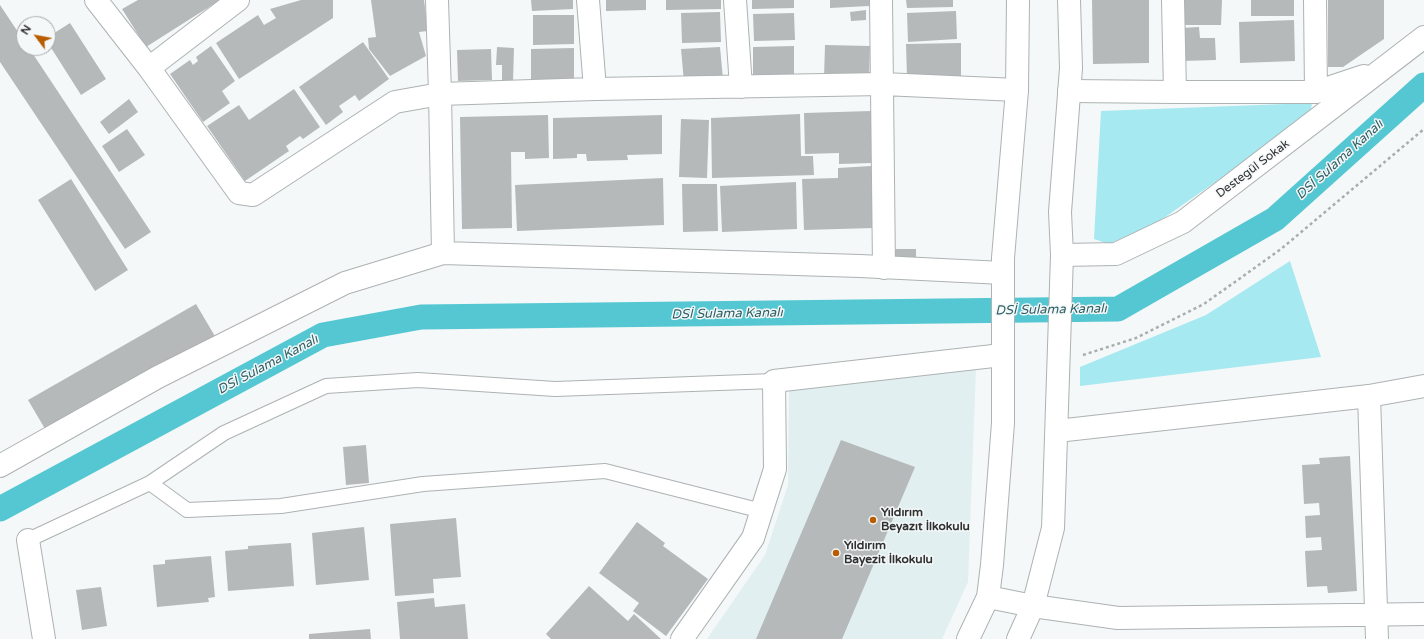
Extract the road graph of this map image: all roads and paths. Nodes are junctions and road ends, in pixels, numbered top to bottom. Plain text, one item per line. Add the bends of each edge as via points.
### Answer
1 (96, 0) edge
2 (238, 0) edge
3 (437, 0) edge
4 (588, 0) edge
5 (735, 0) edge
6 (881, 0) edge
7 (1018, 0) edge
8 (1069, 0) edge
9 (1173, 0) edge
10 (1315, 0) edge
11 (1424, 37) edge
12 (149, 68) junction
13 (1383, 69) junction
14 (882, 84) junction
15 (741, 87) junction
16 (595, 89) junction
17 (1017, 90) junction
18 (1069, 91) junction
19 (1176, 92) junction
20 (1316, 92) junction
21 (440, 94) junction
22 (1424, 129) edge
23 (443, 253) junction
24 (1062, 255) junction
25 (884, 268) junction
26 (1002, 278) junction
27 (1060, 352) junction
28 (1002, 355) junction
29 (774, 381) junction
30 (1424, 386) edge
31 (1369, 396) junction
32 (1057, 431) junction
33 (0, 466) edge
34 (150, 483) junction
35 (762, 511) junction
36 (28, 540) joint
37 (988, 597) junction
38 (1033, 606) junction
39 (1424, 614) edge
40 (1376, 616) junction
41 (44, 639) edge
42 (682, 639) edge
43 (968, 639) edge
44 (1018, 639) edge
45 (1377, 639) edge

1 - 12 street
2 - 12 street
3 - 21 street
4 - 16 street
5 - 15 street
6 - 14 street
7 - 17 street
8 - 18 street
9 - 19 street
10 - 20 street
11 - 13 street, Destegül Sokak
12 - 21 street via 239,193 253,195 395,102
13 - 20 street
13 - 24 street, Destegül Sokak via 1183,222 1116,254
14 - 15 street
14 - 17 street
14 - 25 street
15 - 16 street
16 - 21 street
17 - 26 street
18 - 19 street
18 - 24 street via 1060,212
19 - 20 street
21 - 23 street
22 - 27 path via 1281,249 1204,304 1136,338
23 - 25 street
23 - 33 street via 345,283 158,377
24 - 27 street
25 - 26 street
26 - 28 street
27 - 32 street
28 - 29 street
28 - 37 street via 1003,423
29 - 34 lane via 555,389 418,380 326,386 224,434
29 - 35 street via 775,469
30 - 31 street
31 - 32 street
31 - 40 street
32 - 38 street via 1053,528
34 - 35 lane via 187,510 281,506 423,484 605,471
34 - 36 lane
35 - 42 street via 753,538
36 - 41 street
37 - 38 street
37 - 43 street
38 - 40 street via 1118,618
38 - 44 street
39 - 40 street
40 - 45 street

